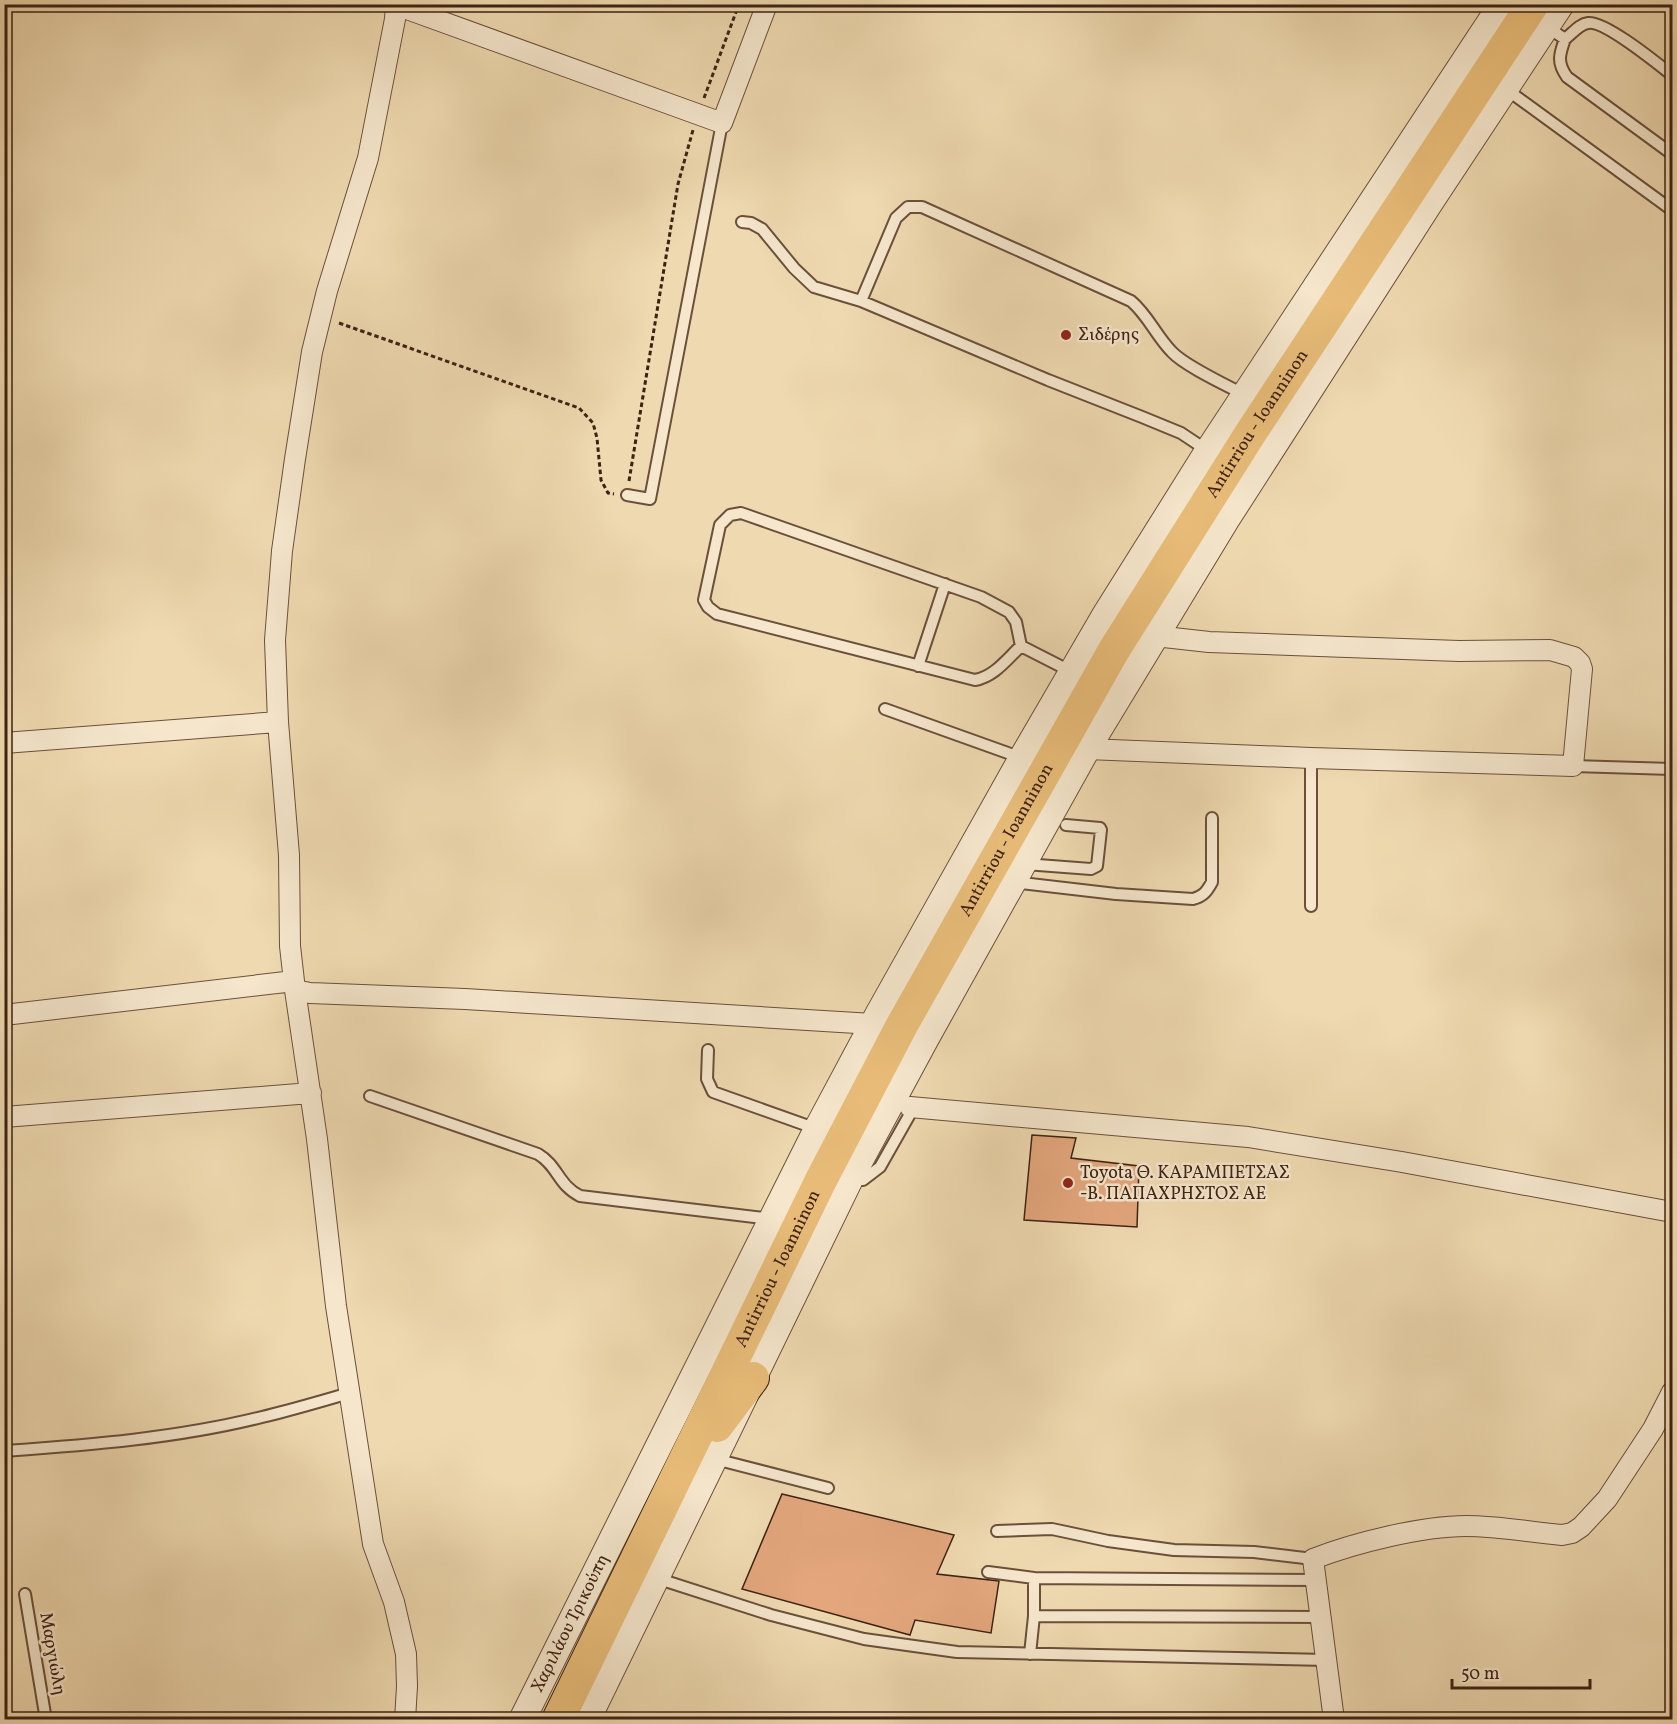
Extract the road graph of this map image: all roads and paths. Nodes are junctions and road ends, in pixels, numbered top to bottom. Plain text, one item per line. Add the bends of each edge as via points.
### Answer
1 (739, 4) edge
2 (767, 4) edge
3 (1502, 4) edge
4 (1561, 4) edge
5 (396, 5) edge
6 (1548, 24) edge
7 (1672, 75) edge
8 (1506, 89) junction
9 (698, 114) junction
10 (722, 123) junction
11 (1672, 154) edge
12 (1672, 210) edge
13 (742, 222) dead end
14 (861, 301) junction
15 (321, 317) junction
16 (1245, 395) junction
17 (1208, 451) junction
18 (627, 495) junction
19 (945, 584) junction
20 (1155, 636) junction
21 (1021, 646) junction
22 (918, 666) junction
23 (1072, 672) junction
24 (885, 709) dead end
25 (278, 722) junction
26 (4, 743) edge
27 (1087, 748) junction
28 (1022, 758) junction
29 (1311, 758) junction
30 (1573, 766) junction
31 (1672, 769) edge
32 (1212, 818) dead end
33 (1066, 825) dead end
34 (1017, 873) junction
35 (1311, 906) dead end
36 (295, 985) junction
37 (4, 1015) edge
38 (873, 1024) junction
39 (708, 1050) dead end
40 (311, 1093) junction
41 (370, 1096) dead end
42 (903, 1100) junction
43 (4, 1117) edge
44 (817, 1129) junction
45 (1672, 1212) edge
46 (771, 1219) junction
47 (753, 1378) junction
48 (1672, 1392) edge
49 (350, 1393) junction
50 (4, 1451) edge
51 (715, 1459) junction
52 (673, 1484) junction
53 (828, 1488) dead end
54 (997, 1531) dead end
55 (1313, 1559) junction
56 (988, 1572) dead end
57 (656, 1578) junction
58 (1034, 1578) junction
59 (1316, 1580) junction
60 (25, 1594) dead end
61 (1034, 1616) junction
62 (1321, 1617) junction
63 (1030, 1654) junction
64 (1327, 1660) junction
65 (46, 1719) edge
66 (405, 1719) edge
67 (522, 1719) edge
68 (558, 1719) edge
69 (587, 1719) edge
70 (1334, 1719) edge

1 - 9 path
2 - 10 street
3 - 16 street, Χαριλάου Τρικούπη
4 - 6 street
5 - 9 street
5 - 15 street via 368,158
6 - 7 lane via 1594,23 1622,38
6 - 8 street
6 - 11 lane via 1567,77
6 - 52 main road, Antirriou - Ioanninon via 1250,434 1098,677 861,1102
8 - 12 lane
8 - 20 street via 1308,392
9 - 10 street
9 - 18 path via 678,184
10 - 18 lane via 650,499
13 - 14 lane via 762,230 814,287
14 - 16 lane via 896,218 908,207 922,207 1131,301 1177,357
14 - 17 lane via 1180,433
15 - 18 path via 579,408 593,423 601,480 608,493
15 - 25 street via 312,352 282,551 275,640
16 - 17 street, Χαριλάου Τρικούπη
17 - 23 street, Χαριλάου Τρικούπη
19 - 21 lane via 1009,612 1016,622
19 - 22 lane
19 - 22 lane via 741,513 730,515 720,525 704,600 717,614
20 - 27 street
20 - 30 street via 1209,642 1565,653 1574,657 1582,669
21 - 22 lane via 983,679
21 - 23 lane
23 - 28 street, Χαριλάου Τρικούπη
24 - 28 lane
25 - 26 street
25 - 36 street
27 - 29 street
27 - 34 street
28 - 38 street, Χαριλάου Τρικούπη
29 - 30 street
29 - 35 lane
30 - 31 lane
32 - 34 lane via 1212,882 1208,891 1193,899 1116,894
33 - 34 lane via 1100,828 1097,866
34 - 42 street
36 - 37 street
36 - 38 street via 310,993
36 - 40 street
38 - 44 street, Χαριλάου Τρικούπη
39 - 44 lane via 707,1079 713,1092
40 - 43 street
40 - 49 street
41 - 46 lane via 538,1154 551,1164 569,1190 580,1196
42 - 45 street via 1248,1137
42 - 47 street via 851,1178
44 - 46 street, Χαριλάου Τρικούπη
46 - 67 street, Χαριλάου Τρικούπη
47 - 51 street
47 - 52 main road
48 - 55 street via 1607,1499 1572,1533 1464,1526 1416,1532
49 - 50 lane via 261,1418 194,1430
49 - 66 street via 373,1544 394,1602 406,1654
51 - 53 lane
51 - 57 street
52 - 68 main road, Antirriou - Ioanninon
54 - 55 lane via 1052,1529 1174,1550 1254,1552
55 - 59 street
56 - 58 lane
57 - 63 lane via 771,1615 864,1639 957,1652
57 - 69 street
58 - 59 lane
58 - 61 lane
59 - 62 street
60 - 65 lane, Μαργιώλη
61 - 62 lane
61 - 63 lane
62 - 64 street
63 - 64 lane
64 - 70 street

